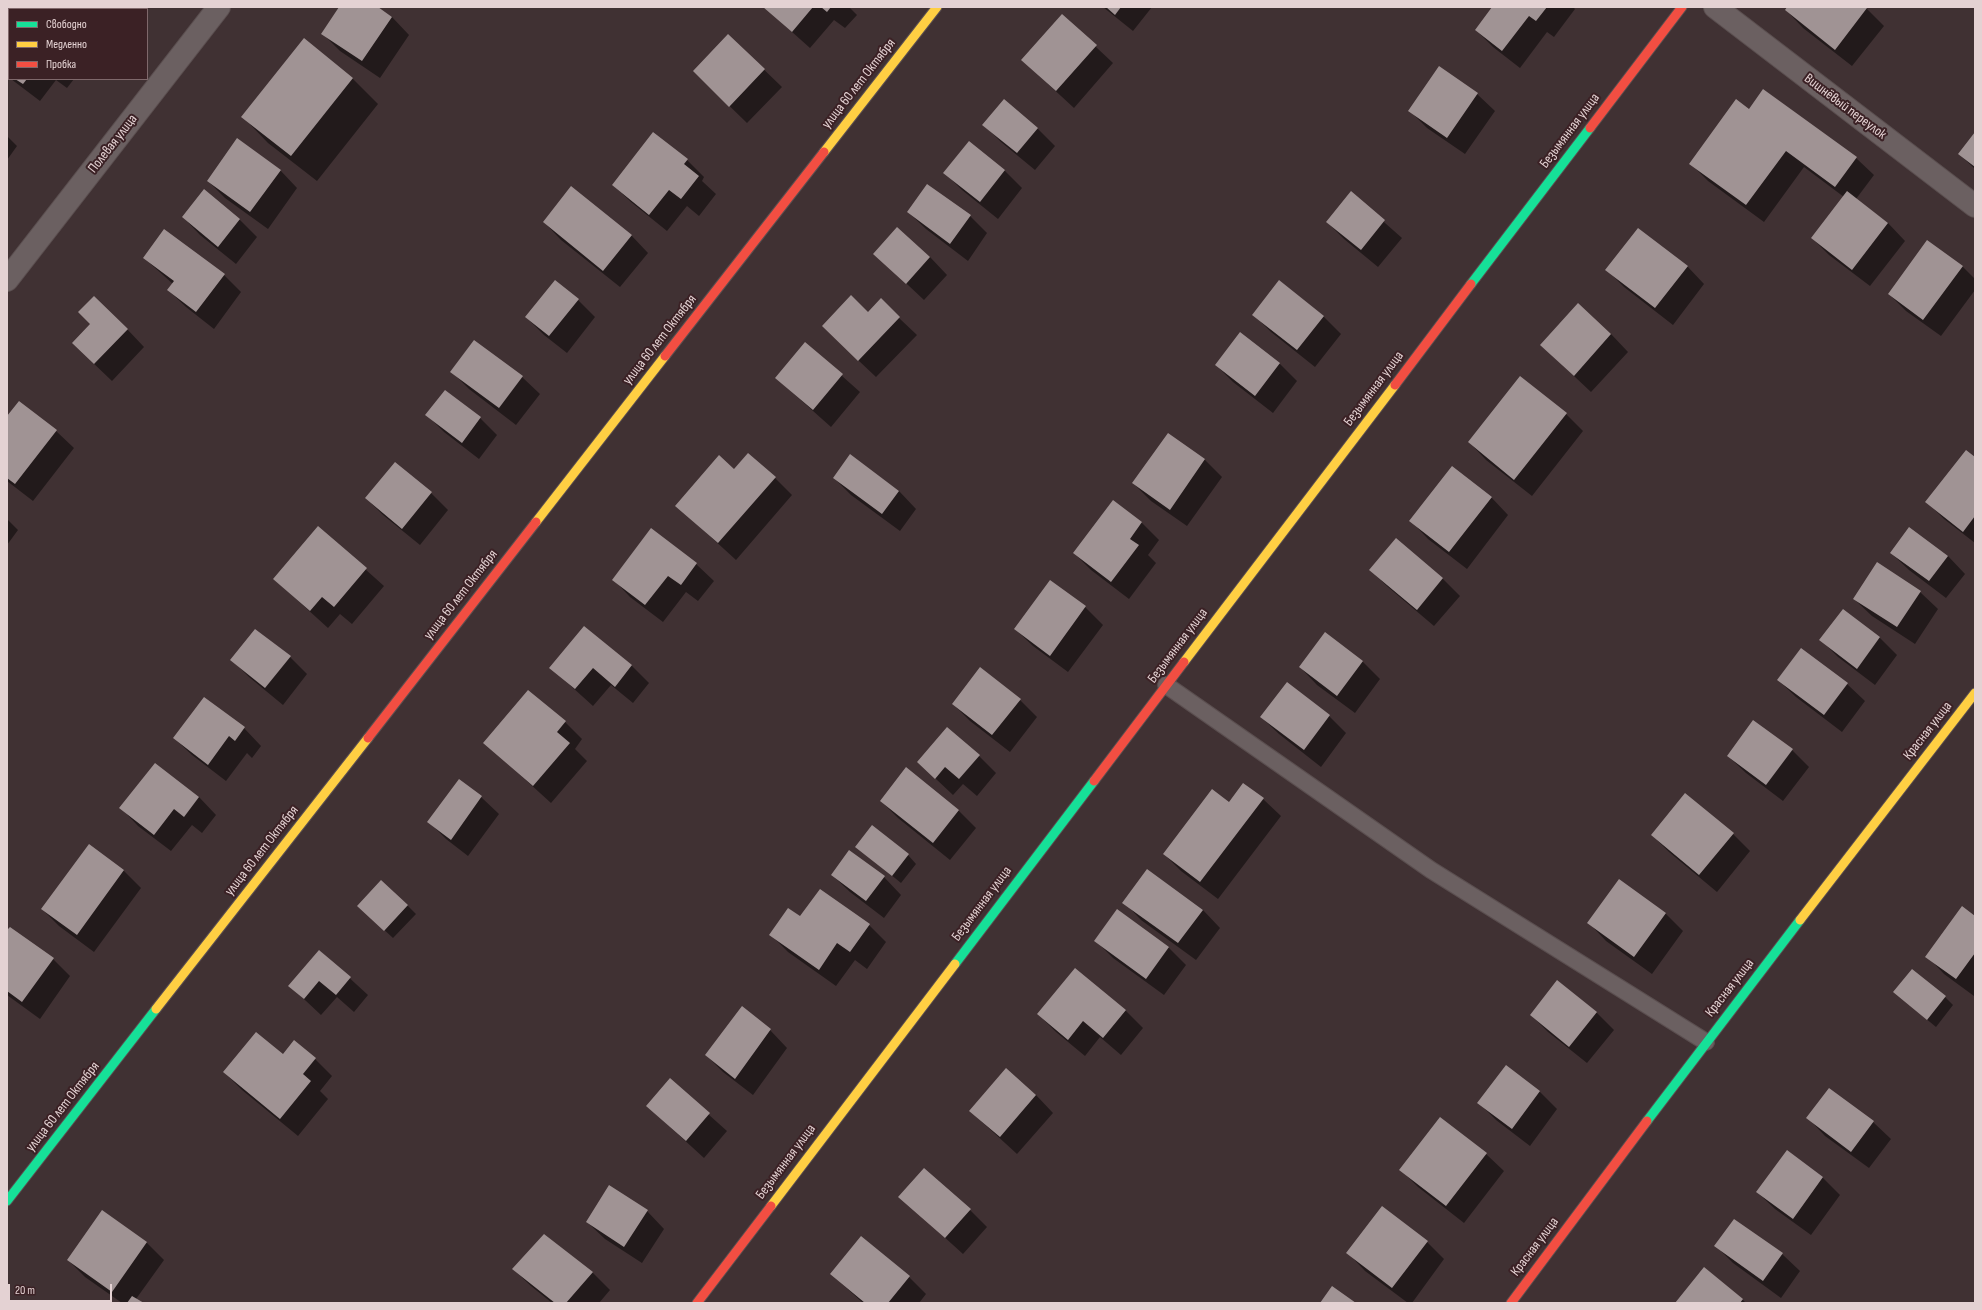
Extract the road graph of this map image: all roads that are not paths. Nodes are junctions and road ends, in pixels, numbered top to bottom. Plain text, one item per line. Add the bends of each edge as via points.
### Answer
1 (219, 7) edge
2 (937, 7) edge
3 (1682, 7) edge
4 (1715, 7) edge
5 (1975, 206) edge
6 (7, 280) edge
7 (1166, 685) junction
8 (1975, 693) edge
9 (1706, 1042) junction
10 (7, 1201) edge
11 (697, 1303) edge
12 (1511, 1303) edge

1 - 6 street, Полевая улица
2 - 10 street, улица 60 лет Октября
3 - 7 street, Безымянная улица
4 - 5 street, Вишнёвый переулок
7 - 9 lane via 1431,870
7 - 11 street, Безымянная улица
8 - 9 street, Красная улица
9 - 12 street, Красная улица

